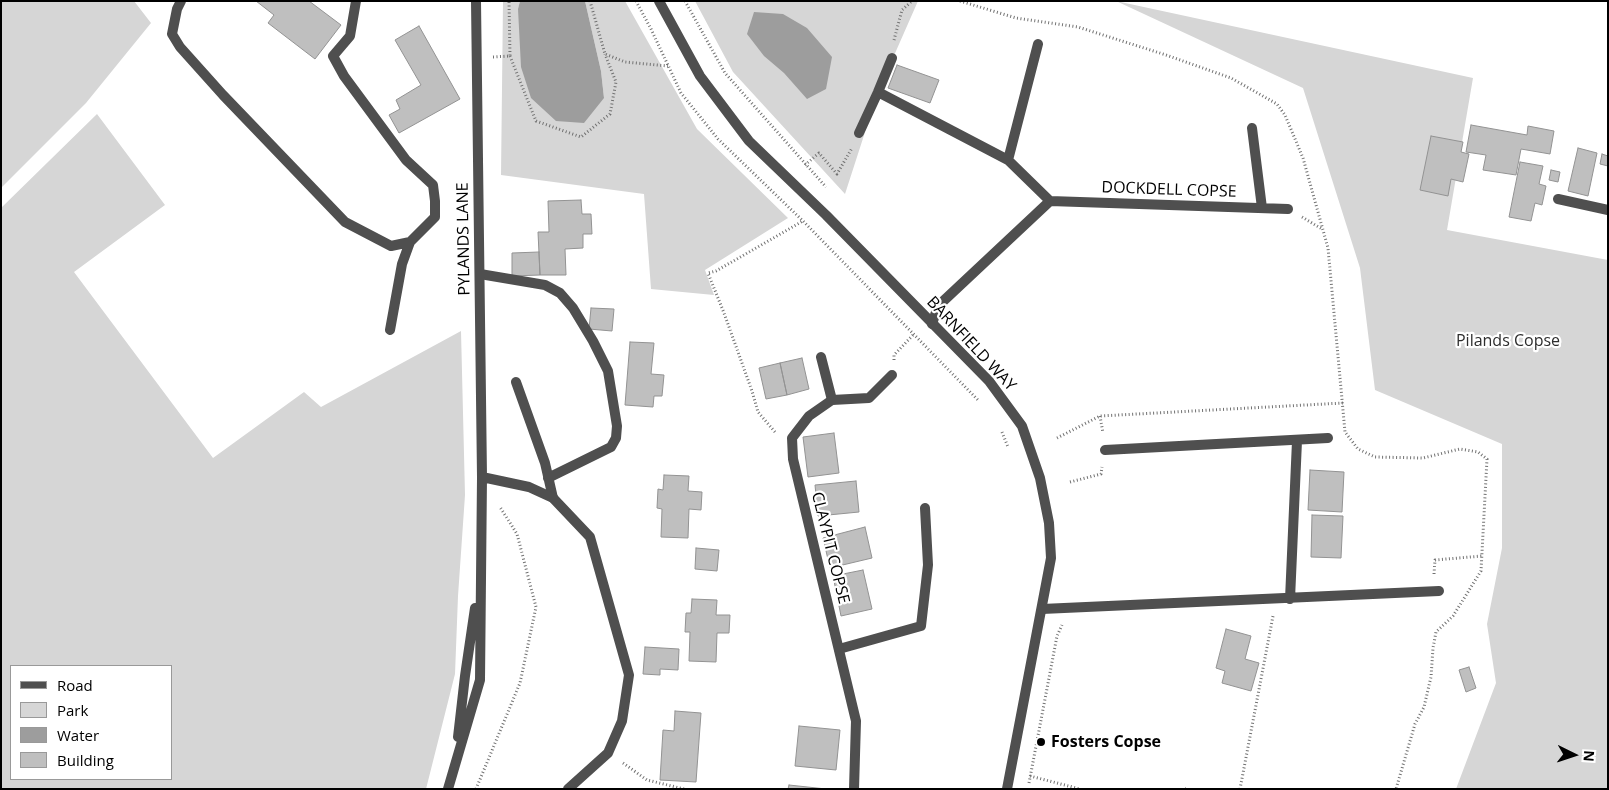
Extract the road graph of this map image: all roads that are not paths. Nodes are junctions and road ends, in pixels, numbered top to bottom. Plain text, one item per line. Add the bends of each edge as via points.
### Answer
1 (181, 1) edge
2 (356, 1) edge
3 (476, 1) edge
4 (660, 1) edge
5 (1038, 44) dead end
6 (892, 58) road end
7 (878, 92) junction
8 (1252, 128) dead end
9 (859, 133) road end
10 (1008, 160) junction
11 (1558, 199) dead end
12 (1050, 201) junction
13 (1262, 208) junction
14 (1288, 209) road end
15 (1608, 210) edge
16 (410, 242) junction
17 (480, 274) junction
18 (932, 324) junction
19 (390, 330) dead end
20 (821, 357) dead end
21 (892, 375) road end
22 (516, 382) dead end
23 (832, 400) junction
24 (1328, 438) dead end
25 (1297, 441) junction
26 (1105, 450) road end
27 (482, 477) junction
28 (548, 478) junction
29 (553, 498) junction
30 (926, 508) dead end
31 (480, 572) junction
32 (1436, 591) road end
33 (1290, 599) junction
34 (1042, 609) junction
35 (839, 649) junction
36 (455, 765) junction
37 (448, 789) edge
38 (568, 789) edge
39 (854, 789) edge
40 (1007, 789) edge

1 - 16 street via 172,34 223,95 345,222 391,246
2 - 16 street via 350,36 333,56 406,160 433,185 435,217
3 - 17 street, PYLANDS LANE
4 - 18 street, BARNFIELD WAY via 700,76 749,141 826,214
5 - 10 street
6 - 7 street
7 - 9 street
7 - 10 street
8 - 13 street
10 - 12 street
11 - 15 street
12 - 13 street, DOCKDELL COPSE
12 - 18 street via 938,306
13 - 14 street, DOCKDELL COPSE
16 - 19 street via 402,264
17 - 27 street, PYLANDS LANE
17 - 28 street via 545,285 560,293 578,316 608,371 617,426 611,447
18 - 34 street, BARNFIELD WAY via 989,381 1022,426 1040,478 1049,523 1051,558
20 - 23 street
21 - 23 street via 869,398
22 - 28 street
23 - 35 street, CLAYPIT COPSE via 808,416 792,438 793,459
24 - 25 street
25 - 26 street
25 - 33 street
27 - 29 street via 529,487
27 - 31 street, PYLANDS LANE
28 - 29 street
29 - 38 street via 590,537 629,675 622,721 608,752
30 - 35 street via 928,565 921,626
31 - 36 street
31 - 36 street, PYLANDS LANE via 480,680
32 - 33 street
33 - 34 street
34 - 40 street, BARNFIELD WAY
35 - 39 street, CLAYPIT COPSE via 856,721
36 - 37 street, PYLANDS LANE

